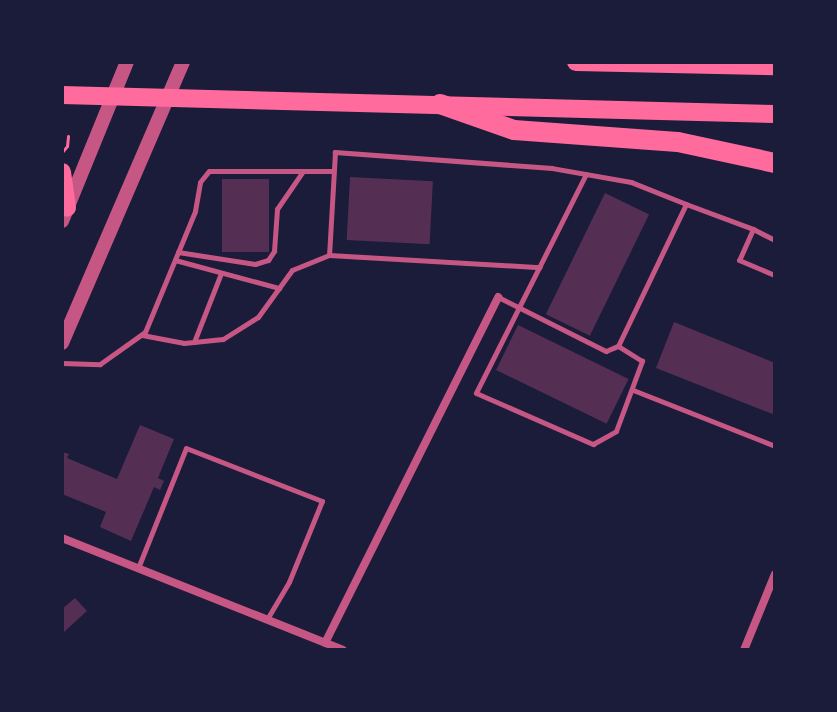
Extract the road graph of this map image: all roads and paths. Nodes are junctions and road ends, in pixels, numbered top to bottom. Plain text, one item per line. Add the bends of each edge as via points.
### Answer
1 (127, 62) edge
2 (183, 62) edge
3 (576, 62) edge
4 (688, 64) edge
5 (775, 66) edge
6 (62, 95) edge
7 (113, 97) junction
8 (167, 97) junction
9 (440, 104) junction
10 (775, 114) edge
11 (68, 136) dead end
12 (67, 146) junction
13 (75, 146) dead end
14 (62, 152) edge
15 (775, 163) edge
16 (303, 170) junction
17 (331, 171) junction
18 (62, 172) edge
19 (586, 174) junction
20 (686, 204) junction
21 (65, 215) edge
22 (753, 229) junction
23 (775, 240) edge
24 (178, 252) junction
25 (329, 255) junction
26 (175, 260) junction
27 (540, 267) junction
28 (221, 273) junction
29 (775, 275) edge
30 (279, 288) junction
31 (498, 297) joint
32 (519, 309) junction
33 (142, 335) junction
34 (194, 342) junction
35 (62, 343) edge
36 (618, 346) junction
37 (62, 363) edge
38 (633, 390) junction
39 (775, 446) edge
40 (62, 538) edge
41 (138, 568) junction
42 (775, 574) edge
43 (267, 620) junction
44 (324, 647) edge
45 (343, 650) edge
46 (744, 650) edge

1 - 7 street
2 - 8 street
3 - 4 main road
4 - 5 main road
6 - 7 main road
7 - 8 main road
7 - 21 street
8 - 9 main road
8 - 35 street
9 - 10 main road
9 - 15 highway via 514,130 678,142
11 - 12 path
12 - 13 path
12 - 14 path
16 - 17 lane
16 - 24 lane via 209,171 200,182
16 - 24 lane via 277,209 274,251 268,260 255,264
17 - 19 lane via 335,152
17 - 25 lane
18 - 21 main road
19 - 20 lane via 631,182
19 - 27 lane
20 - 22 lane
20 - 36 lane
22 - 23 lane
22 - 29 lane via 739,260
24 - 26 lane
25 - 27 lane
25 - 30 lane via 292,270
26 - 28 lane
26 - 33 lane
27 - 32 lane
28 - 30 lane
28 - 34 lane
30 - 34 lane via 258,317 223,339
31 - 32 lane
31 - 44 street
32 - 36 lane via 606,351
32 - 38 lane via 476,393 593,444 616,431
33 - 34 lane
33 - 37 lane via 100,364
36 - 38 lane via 642,361
38 - 39 lane
40 - 41 street
41 - 43 street
41 - 43 lane via 186,448 322,501 289,582
42 - 46 street
43 - 44 street
44 - 45 street

